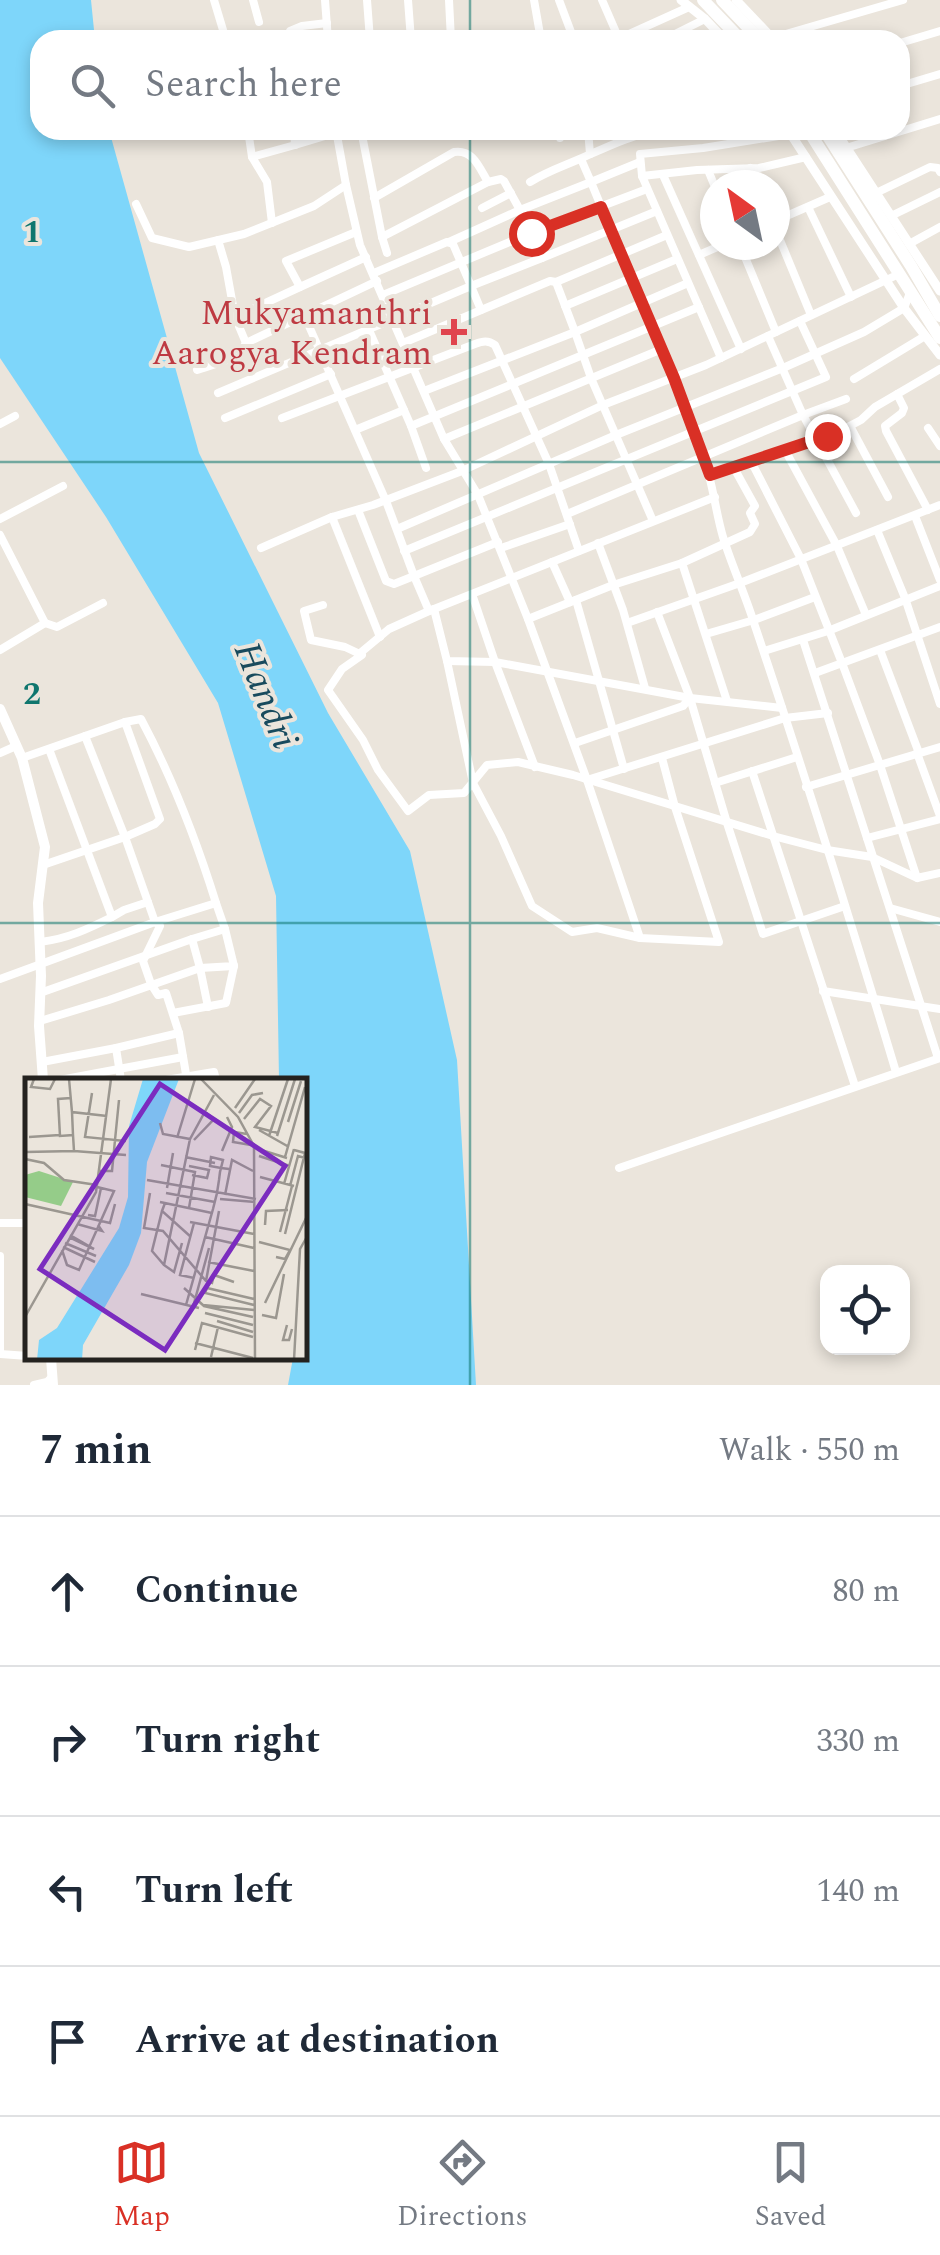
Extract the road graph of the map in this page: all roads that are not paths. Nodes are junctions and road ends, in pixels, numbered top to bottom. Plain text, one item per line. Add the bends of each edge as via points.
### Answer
1 (214, 0) edge
2 (254, 0) edge
3 (325, 0) edge
4 (367, 0) edge
5 (408, 0) edge
6 (449, 0) edge
7 (534, 0) edge
8 (559, 0) edge
9 (602, 0) edge
10 (703, 0) edge
11 (722, 0) edge
12 (751, 0) edge
13 (903, 0) edge
14 (738, 2) edge
15 (685, 4) edge
16 (705, 19) junction
17 (260, 22) dead end
18 (327, 24) junction
19 (223, 30) edge
20 (293, 30) edge
21 (327, 30) edge
22 (369, 30) edge
23 (411, 30) edge
24 (450, 30) edge
25 (540, 30) edge
26 (570, 30) edge
27 (614, 30) edge
28 (634, 30) edge
29 (684, 30) edge
30 (715, 30) edge
31 (732, 30) edge
32 (757, 30) edge
33 (761, 30) edge
34 (799, 30) edge
35 (940, 31) edge
36 (910, 40) edge
37 (940, 74) edge
38 (910, 83) edge
39 (940, 118) edge
40 (910, 128) edge
41 (249, 140) edge
42 (295, 140) edge
43 (311, 140) edge
44 (340, 140) edge
45 (363, 140) edge
46 (587, 140) edge
47 (621, 140) edge
48 (746, 140) edge
49 (795, 140) edge
50 (814, 140) edge
51 (830, 140) edge
52 (841, 140) edge
53 (871, 140) edge
54 (295, 145) junction
55 (846, 148) junction
56 (586, 156) junction
57 (252, 157) junction
58 (806, 157) junction
59 (640, 162) junction
60 (750, 168) joint
61 (708, 170) edge
62 (700, 171) edge
63 (940, 172) edge
64 (663, 175) junction
65 (642, 176) junction
66 (488, 182) junction
67 (530, 182) dead end
68 (591, 182) junction
69 (346, 185) junction
70 (647, 189) junction
71 (511, 192) junction
72 (940, 192) edge
73 (876, 193) junction
74 (830, 197) junction
75 (374, 198) junction
76 (136, 204) dead end
77 (601, 207) junction
78 (808, 207) junction
79 (482, 208) dead end
80 (520, 210) junction
81 (657, 211) junction
82 (890, 216) junction
83 (790, 217) edge
84 (272, 223) junction
85 (940, 227) edge
86 (610, 230) junction
87 (356, 232) junction
88 (531, 233) junction
89 (667, 235) junction
90 (382, 237) junction
91 (218, 240) junction
92 (450, 242) junction
93 (909, 244) junction
94 (386, 253) dead end
95 (621, 253) junction
96 (699, 255) joint
97 (366, 257) junction
98 (542, 258) junction
99 (678, 259) junction
100 (745, 260) edge
101 (789, 260) edge
102 (462, 264) junction
103 (925, 268) junction
104 (375, 277) junction
105 (892, 277) junction
106 (632, 278) junction
107 (556, 282) junction
108 (688, 283) junction
109 (471, 286) junction
110 (300, 287) junction
111 (915, 287) junction
112 (383, 296) junction
113 (851, 297) junction
114 (642, 302) junction
115 (934, 305) edge
116 (565, 306) junction
117 (699, 307) junction
118 (904, 308) junction
119 (481, 310) junction
120 (305, 316) junction
121 (811, 316) junction
122 (235, 317) junction
123 (393, 320) junction
124 (800, 321) junction
125 (652, 326) junction
126 (369, 330) junction
127 (575, 332) junction
128 (772, 334) junction
129 (925, 336) junction
130 (940, 338) edge
131 (246, 343) junction
132 (403, 343) junction
133 (662, 349) junction
134 (741, 349) junction
135 (320, 350) junction
136 (815, 354) junction
137 (583, 355) junction
138 (940, 355) edge
139 (721, 358) junction
140 (503, 361) junction
141 (414, 368) junction
142 (782, 368) junction
143 (940, 369) edge
144 (197, 370) dead end
145 (331, 374) junction
146 (390, 378) junction
147 (591, 378) junction
148 (674, 378) junction
149 (854, 379) dead end
150 (513, 384) junction
151 (424, 391) junction
152 (218, 392) dead end
153 (793, 392) junction
154 (896, 394) junction
155 (341, 397) junction
156 (846, 399) dead end
157 (603, 405) junction
158 (523, 407) junction
159 (685, 408) junction
160 (404, 410) junction
161 (803, 415) junction
162 (16, 416) dead end
163 (435, 416) junction
164 (224, 418) dead end
165 (282, 418) dead end
166 (0, 424) edge
167 (410, 426) junction
168 (850, 426) junction
169 (928, 428) dead end
170 (355, 430) junction
171 (694, 432) junction
172 (616, 434) junction
173 (536, 436) junction
174 (444, 439) junction
175 (815, 440) junction
176 (940, 446) edge
177 (785, 450) junction
178 (704, 456) junction
179 (626, 460) junction
180 (748, 462) junction
181 (549, 464) junction
182 (426, 468) dead end
183 (734, 468) junction
184 (462, 472) junction
185 (710, 475) junction
186 (637, 485) junction
187 (63, 486) dead end
188 (558, 486) junction
189 (478, 495) junction
190 (715, 497) junction
191 (888, 497) dead end
192 (386, 500) junction
193 (940, 506) edge
194 (358, 510) junction
195 (928, 510) junction
196 (856, 513) dead end
197 (567, 514) junction
198 (915, 516) junction
199 (487, 517) junction
200 (332, 518) junction
201 (0, 520) edge
202 (653, 521) junction
203 (570, 524) junction
204 (396, 529) junction
205 (878, 530) junction
206 (0, 535) edge
207 (725, 542) junction
208 (598, 543) junction
209 (499, 545) junction
210 (836, 546) junction
211 (260, 548) dead end
212 (404, 551) junction
213 (579, 551) junction
214 (801, 559) junction
215 (552, 562) junction
216 (682, 563) junction
217 (414, 576) junction
218 (512, 578) junction
219 (740, 583) junction
220 (940, 583) edge
221 (614, 585) junction
222 (472, 594) junction
223 (814, 597) junction
224 (905, 598) junction
225 (694, 600) junction
226 (573, 601) junction
227 (103, 603) dead end
228 (323, 605) dead end
229 (431, 610) junction
230 (657, 612) junction
231 (866, 615) junction
232 (528, 619) junction
233 (754, 620) junction
234 (46, 623) junction
235 (626, 623) junction
236 (940, 627) edge
237 (828, 631) junction
238 (706, 634) junction
239 (918, 636) junction
240 (380, 637) junction
241 (804, 640) junction
242 (0, 650) edge
243 (880, 650) junction
244 (764, 651) junction
245 (360, 654) junction
246 (447, 662) junction
247 (495, 662) junction
248 (842, 663) junction
249 (547, 671) junction
250 (815, 673) junction
251 (600, 680) junction
252 (645, 688) junction
253 (690, 698) junction
254 (727, 701) junction
255 (940, 704) edge
256 (782, 708) junction
257 (0, 709) edge
258 (828, 713) junction
259 (784, 718) junction
260 (125, 722) junction
261 (613, 730) junction
262 (85, 736) junction
263 (575, 743) junction
264 (703, 744) junction
265 (16, 746) junction
266 (49, 748) junction
267 (940, 748) edge
268 (0, 752) edge
269 (918, 753) junction
270 (797, 757) junction
271 (22, 758) junction
272 (662, 758) junction
273 (880, 764) junction
274 (535, 767) junction
275 (624, 769) junction
276 (752, 771) junction
277 (847, 775) junction
278 (588, 780) junction
279 (473, 782) junction
280 (940, 782) edge
281 (715, 783) junction
282 (929, 785) junction
283 (806, 787) junction
284 (675, 807) junction
285 (940, 817) edge
286 (727, 823) junction
287 (902, 829) junction
288 (774, 836) junction
289 (125, 837) junction
290 (867, 838) junction
291 (88, 850) junction
292 (827, 850) junction
293 (872, 857) junction
294 (43, 865) junction
295 (940, 874) edge
296 (917, 878) junction
297 (148, 902) junction
298 (216, 904) junction
299 (845, 906) junction
300 (890, 908) junction
301 (112, 917) junction
302 (801, 921) junction
303 (155, 922) junction
304 (940, 922) edge
305 (225, 929) junction
306 (640, 938) junction
307 (192, 940) junction
308 (40, 942) junction
309 (147, 954) junction
310 (40, 963) junction
311 (234, 966) junction
312 (200, 968) junction
313 (0, 979) edge
314 (151, 984) junction
315 (824, 991) junction
316 (40, 993) junction
317 (875, 1000) junction
318 (922, 1006) junction
319 (208, 1007) junction
320 (940, 1009) edge
321 (173, 1013) junction
322 (40, 1020) junction
323 (178, 1033) junction
324 (116, 1048) junction
325 (183, 1057) junction
326 (939, 1058) edge
327 (42, 1062) junction
328 (119, 1069) junction
329 (896, 1072) junction
330 (42, 1078) edge
331 (71, 1078) edge
332 (121, 1078) edge
333 (186, 1078) edge
334 (216, 1078) edge
335 (855, 1086) junction
336 (619, 1168) dead end
337 (0, 1256) edge
338 (0, 1354) edge
339 (25, 1356) edge
340 (52, 1381) edge
341 (34, 1385) edge

1 - 19 street
2 - 17 street
3 - 18 street
4 - 22 street
5 - 23 street
6 - 24 street
7 - 25 street
8 - 26 street
9 - 27 street
10 - 31 highway
11 - 32 highway
12 - 14 street
13 - 34 street
14 - 33 street
15 - 16 street
15 - 28 street
16 - 29 street
16 - 30 street
18 - 20 street
18 - 21 street
35 - 36 street
37 - 38 street
39 - 40 street
41 - 57 street
42 - 54 street
43 - 54 street
44 - 69 street
45 - 75 street
46 - 56 street
47 - 56 street
48 - 59 street via 640,154
49 - 58 street
50 - 105 highway
51 - 111 highway
52 - 55 street
53 - 55 street
54 - 57 street
55 - 73 street
56 - 67 street
56 - 68 street
57 - 84 street via 267,182
58 - 60 street
58 - 74 street
59 - 65 street
59 - 68 street
60 - 61 street
62 - 64 street
63 - 73 street via 930,168
64 - 65 street
64 - 96 street
65 - 70 street
66 - 71 street via 501,178
66 - 75 street via 462,150
66 - 90 street
68 - 77 street
68 - 80 street
69 - 84 street
69 - 87 street
70 - 77 street
70 - 81 street
71 - 79 street
71 - 80 street
72 - 82 street
73 - 82 street
74 - 78 street
74 - 105 street
75 - 90 street
76 - 91 street via 152,238 188,247
77 - 86 street
77 - 88 street
78 - 83 street
78 - 113 street
80 - 88 street
80 - 92 street
81 - 86 street
81 - 89 street
82 - 93 street
84 - 91 street
85 - 93 street
86 - 95 street
86 - 98 street
87 - 97 street
87 - 110 street via 286,261
88 - 98 street
88 - 102 street
89 - 95 street
89 - 99 street
90 - 94 street
91 - 122 street
92 - 102 street
92 - 104 street
93 - 103 street
95 - 106 street
95 - 107 street
96 - 134 street
97 - 104 street
97 - 110 street
98 - 109 street
99 - 106 street
99 - 108 street
100 - 128 street
101 - 121 street
102 - 109 street
102 - 112 street
103 - 111 highway
103 - 115 street
104 - 112 street
104 - 120 street
105 - 111 highway
105 - 113 street
105 - 118 street
106 - 114 street
106 - 116 street
107 - 116 street
107 - 119 street
108 - 114 street
108 - 117 street
109 - 119 street
109 - 123 street
110 - 122 street
111 - 115 highway
111 - 118 street
112 - 123 street
113 - 121 street
114 - 125 street
114 - 127 street
115 - 130 highway
115 - 138 highway
116 - 127 street
117 - 125 street
117 - 139 street
118 - 129 street
118 - 136 street
119 - 132 street
120 - 131 street
120 - 135 street
121 - 124 street
122 - 131 street
123 - 126 street
123 - 132 street
124 - 128 street
124 - 136 street
125 - 133 street
125 - 137 street
126 - 135 street
126 - 146 street
127 - 137 street
127 - 140 street
128 - 134 street
128 - 142 street
129 - 138 street
129 - 149 street
131 - 144 street via 236,356
132 - 141 street
133 - 147 street
133 - 148 street
134 - 139 street
135 - 145 street
135 - 152 street
136 - 142 street
136 - 153 street via 826,376
137 - 147 street
137 - 150 street
139 - 148 street
140 - 141 street via 484,340
140 - 150 street
140 - 151 street
141 - 146 street
141 - 151 street
142 - 153 street
142 - 159 street
143 - 154 street
145 - 155 street
145 - 164 street
146 - 155 street
146 - 160 street
147 - 157 street
147 - 158 street
148 - 157 street
148 - 159 street
150 - 158 street
150 - 163 street
151 - 163 street
153 - 161 street
153 - 171 street
154 - 168 street
154 - 195 street via 904,408 886,431
155 - 165 street
155 - 170 street
156 - 161 street
157 - 172 street
157 - 173 street
158 - 173 street
158 - 174 street
159 - 171 street
159 - 172 street
160 - 167 street
160 - 170 street
161 - 175 street
161 - 178 street
162 - 166 street
163 - 167 street
163 - 174 street
167 - 182 street
168 - 175 street
168 - 191 street
169 - 176 street
170 - 192 street
171 - 178 street
171 - 179 street
172 - 179 street
172 - 181 street
173 - 181 street
173 - 184 street
174 - 184 street
175 - 177 street
175 - 196 street
177 - 180 street
177 - 210 street
178 - 185 street
178 - 186 street
179 - 186 street
179 - 188 street
180 - 183 street
180 - 214 street
181 - 188 street
181 - 189 street
183 - 185 street
183 - 207 street via 756,506 750,513 755,524
184 - 189 street
184 - 192 street
185 - 190 street
186 - 197 street
186 - 202 street
187 - 201 street
188 - 197 street
188 - 199 street
189 - 199 street
189 - 204 street
190 - 202 street
190 - 207 street
192 - 194 street
192 - 204 street
193 - 195 street
194 - 200 street
194 - 217 street via 386,580 394,584
195 - 198 street
197 - 203 street
198 - 205 street
198 - 220 street
199 - 209 street
199 - 212 street
200 - 211 street
200 - 240 street
202 - 208 street
203 - 209 street
203 - 213 street
204 - 212 street
205 - 210 street
205 - 224 street
206 - 234 street
207 - 216 street
207 - 219 street
208 - 213 street
208 - 221 street
209 - 217 street
209 - 218 street
210 - 214 street
210 - 231 street
212 - 217 street
213 - 215 street
214 - 219 street
214 - 223 street
215 - 218 street
215 - 226 street
216 - 221 street
216 - 225 street
217 - 229 street
218 - 222 street
218 - 232 street
219 - 225 street
219 - 233 street
220 - 224 street
221 - 226 street
221 - 235 street
222 - 229 street
222 - 247 street
223 - 233 street
223 - 237 street
224 - 231 street
224 - 239 street
225 - 230 street
225 - 238 street
226 - 232 street
226 - 251 street
227 - 234 street via 56,627
228 - 245 street via 304,611 312,640
229 - 240 street
229 - 246 street
230 - 235 street
230 - 253 street
231 - 237 street
232 - 249 street
233 - 238 street
233 - 244 street
234 - 242 street
235 - 252 street
236 - 239 street
237 - 241 street
237 - 248 street
238 - 254 street
239 - 243 street
239 - 255 street
240 - 245 street
241 - 244 street
241 - 250 street
243 - 248 street
243 - 269 street
244 - 256 street
245 - 279 street via 328,690 408,810 429,796 464,793
246 - 247 street
246 - 279 street
247 - 249 street
247 - 274 street
248 - 250 street
248 - 273 street
249 - 251 street
249 - 263 street
250 - 258 street
251 - 252 street
251 - 261 street
252 - 253 street
253 - 254 street
253 - 261 street via 684,706
253 - 264 street
254 - 256 street
256 - 259 street
257 - 265 main road
258 - 259 street
258 - 277 street
259 - 264 street
259 - 270 street
260 - 262 street
260 - 289 street via 160,819
260 - 298 street via 141,719 156,746
261 - 263 street
261 - 275 street
262 - 266 street
262 - 289 street
263 - 278 street
264 - 272 street
264 - 281 street
265 - 268 street
265 - 271 main road
266 - 271 street
266 - 291 street
267 - 269 street
269 - 273 street
269 - 282 street
270 - 276 street
270 - 283 street
271 - 294 main road via 45,848
272 - 275 street
272 - 284 street
273 - 277 street
273 - 287 street
274 - 278 street
274 - 279 street via 487,765
275 - 278 street
276 - 281 street
276 - 288 street
277 - 283 street
277 - 290 street
278 - 284 street
278 - 306 street
279 - 306 street via 532,906 572,932 597,928
280 - 282 street
281 - 286 street
282 - 285 street
283 - 292 street
284 - 286 street
284 - 306 street via 720,942
285 - 287 street
286 - 288 street
286 - 302 street via 764,934
287 - 290 street
287 - 296 street
288 - 292 street
288 - 302 street
289 - 291 street
289 - 297 street
290 - 293 street
291 - 294 street
291 - 301 street
292 - 293 street
292 - 299 street
293 - 296 street
293 - 300 street
294 - 308 main road
295 - 296 street
297 - 301 street
297 - 303 street
298 - 303 street
298 - 305 street
299 - 302 street
299 - 317 street
300 - 304 street
300 - 318 street
301 - 308 street
302 - 315 street
303 - 309 street via 160,926
303 - 310 street
305 - 307 street
305 - 311 street
307 - 309 street
307 - 312 street
308 - 310 main road
309 - 314 street
309 - 316 street
310 - 313 street
310 - 316 main road
311 - 312 street
311 - 319 street via 226,1003
312 - 314 street
312 - 319 street
314 - 321 street via 158,995 166,993
314 - 322 street
315 - 317 street
315 - 335 street
316 - 322 main road
317 - 318 street
317 - 329 street
318 - 320 street
318 - 326 street
319 - 321 street
321 - 323 street
322 - 327 main road
323 - 324 street
323 - 325 street
324 - 327 street
324 - 328 street
325 - 328 street
325 - 333 street
326 - 329 street
327 - 330 main road
328 - 331 street
328 - 332 street
329 - 335 street
333 - 334 street via 214,1072
335 - 336 street
337 - 338 street
338 - 339 street
340 - 341 street

